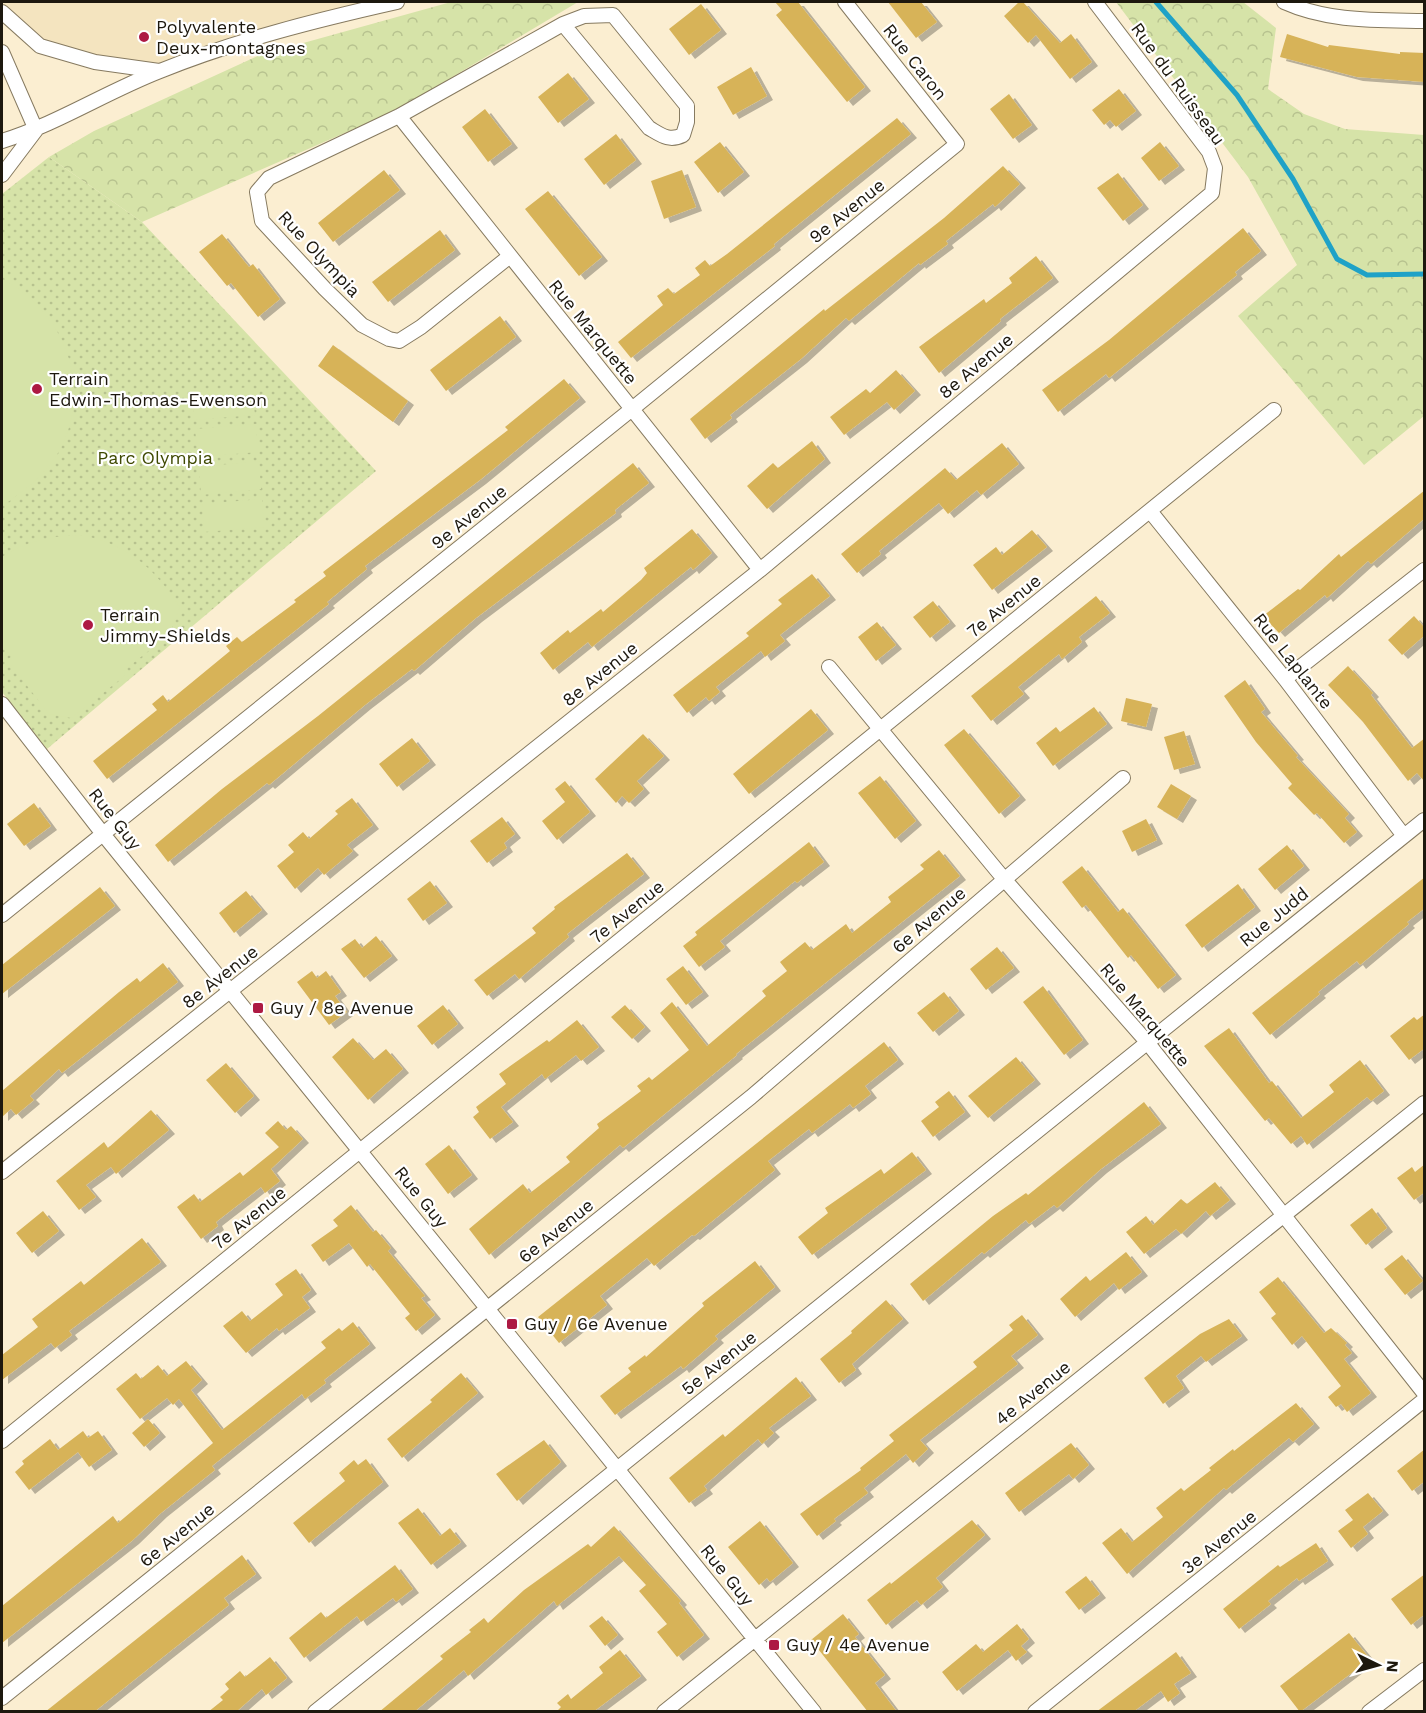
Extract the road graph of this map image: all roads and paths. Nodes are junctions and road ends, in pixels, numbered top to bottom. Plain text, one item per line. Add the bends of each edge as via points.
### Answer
1 (397, 2) edge
2 (845, 2) edge
3 (1095, 2) edge
4 (1284, 2) edge
5 (2, 12) edge
6 (1425, 21) edge
7 (563, 24) junction
8 (2, 52) edge
9 (159, 71) junction
10 (399, 116) junction
11 (36, 130) junction
12 (2, 141) edge
13 (957, 144) joint
14 (2, 176) edge
15 (1212, 193) joint
16 (510, 256) junction
17 (632, 409) junction
18 (1274, 410) dead end
19 (1150, 511) junction
20 (760, 570) junction
21 (1425, 570) edge
22 (830, 667) dead end
23 (1285, 679) junction
24 (2, 704) edge
25 (881, 730) junction
26 (1123, 778) dead end
27 (1425, 820) edge
28 (103, 834) junction
29 (1404, 836) junction
30 (1004, 879) junction
31 (2, 915) edge
32 (232, 991) junction
33 (1146, 1042) junction
34 (1425, 1103) edge
35 (360, 1151) junction
36 (2, 1172) edge
37 (1284, 1216) junction
38 (489, 1308) junction
39 (1425, 1393) edge
40 (1425, 1400) edge
41 (2, 1441) edge
42 (617, 1468) junction
43 (755, 1638) junction
44 (1425, 1670) edge
45 (2, 1698) edge
46 (315, 1712) edge
47 (663, 1712) edge
48 (814, 1712) edge
49 (1035, 1712) edge
50 (1369, 1712) edge

1 - 9 street via 255,37
2 - 13 street, Rue Caron
3 - 15 street, Rue du Ruisseau via 1209,152 1215,168
4 - 6 street via 1347,20
5 - 9 street via 40,46 95,62
7 - 7 street, Rue Olympia via 649,128 664,137 675,139 683,135 687,106 614,15 584,16
7 - 10 street, Rue Olympia
8 - 11 street
9 - 11 street
10 - 16 street, Rue Marquette
10 - 16 street, Rue Olympia via 269,178 257,192 262,221 362,325 399,341
11 - 12 street
11 - 14 street
13 - 17 street, 9e Avenue
15 - 20 street, 8e Avenue
16 - 17 street, Rue Marquette
17 - 20 street, Rue Marquette
17 - 28 street, 9e Avenue
18 - 19 street, 7e Avenue
19 - 23 street, Rue Laplante
19 - 25 street, 7e Avenue
20 - 32 street, 8e Avenue
21 - 23 street
22 - 25 street, Rue Marquette
23 - 29 street, Rue Laplante
24 - 28 street, Rue Guy
25 - 30 street, Rue Marquette
25 - 35 street, 7e Avenue
26 - 30 street, 6e Avenue
27 - 29 street, Rue Judd
28 - 31 street, 9e Avenue
28 - 32 street, Rue Guy
29 - 33 street, Rue Judd
30 - 33 street, Rue Marquette
30 - 38 street, 6e Avenue via 751,1096
32 - 35 street, Rue Guy
32 - 36 street, 8e Avenue
33 - 37 street, Rue Marquette
33 - 42 street, 5e Avenue
34 - 37 street, 4e Avenue
35 - 38 street, Rue Guy
35 - 41 street, 7e Avenue
37 - 39 street, Rue Marquette
37 - 43 street, 4e Avenue
38 - 42 street, Rue Guy
38 - 45 street, 6e Avenue
40 - 49 street, 3e Avenue
42 - 43 street, Rue Guy
42 - 46 street, 5e Avenue
43 - 47 street, 4e Avenue
43 - 48 street, Rue Guy
44 - 50 street

